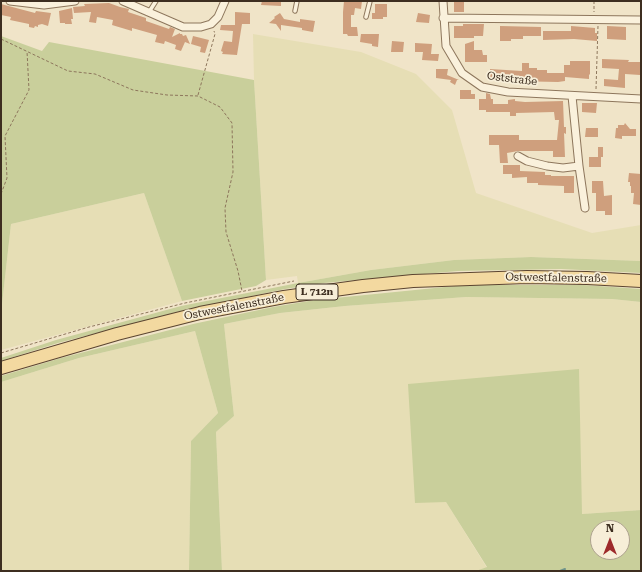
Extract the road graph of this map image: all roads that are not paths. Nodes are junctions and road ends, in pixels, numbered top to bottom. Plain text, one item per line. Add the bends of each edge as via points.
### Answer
1 (10, 1) edge
2 (71, 1) edge
3 (123, 1) edge
4 (156, 1) edge
5 (225, 1) edge
6 (297, 1) edge
7 (370, 1) edge
8 (443, 1) edge
9 (49, 3) edge
10 (295, 11) dead end
11 (149, 13) junction
12 (366, 17) dead end
13 (443, 18) junction
14 (641, 20) edge
15 (572, 96) junction
16 (641, 99) edge
17 (518, 156) dead end
18 (579, 166) junction
19 (585, 208) dead end
20 (641, 281) edge
21 (1, 368) edge

1 - 9 street via 25,4
2 - 9 street
3 - 11 street
4 - 11 lane
5 - 11 street via 218,17 211,24 201,27 183,27
6 - 10 lane
7 - 12 lane
8 - 13 street, Oststraße
13 - 14 street
13 - 15 street, Oststraße via 446,46 462,73 482,87 508,92
15 - 16 street, Oststraße
15 - 18 street
17 - 18 street via 546,166
18 - 19 street
20 - 21 main road, Ostwestfalenstraße / L 712n via 520,277 413,280 363,286 284,297 200,313

